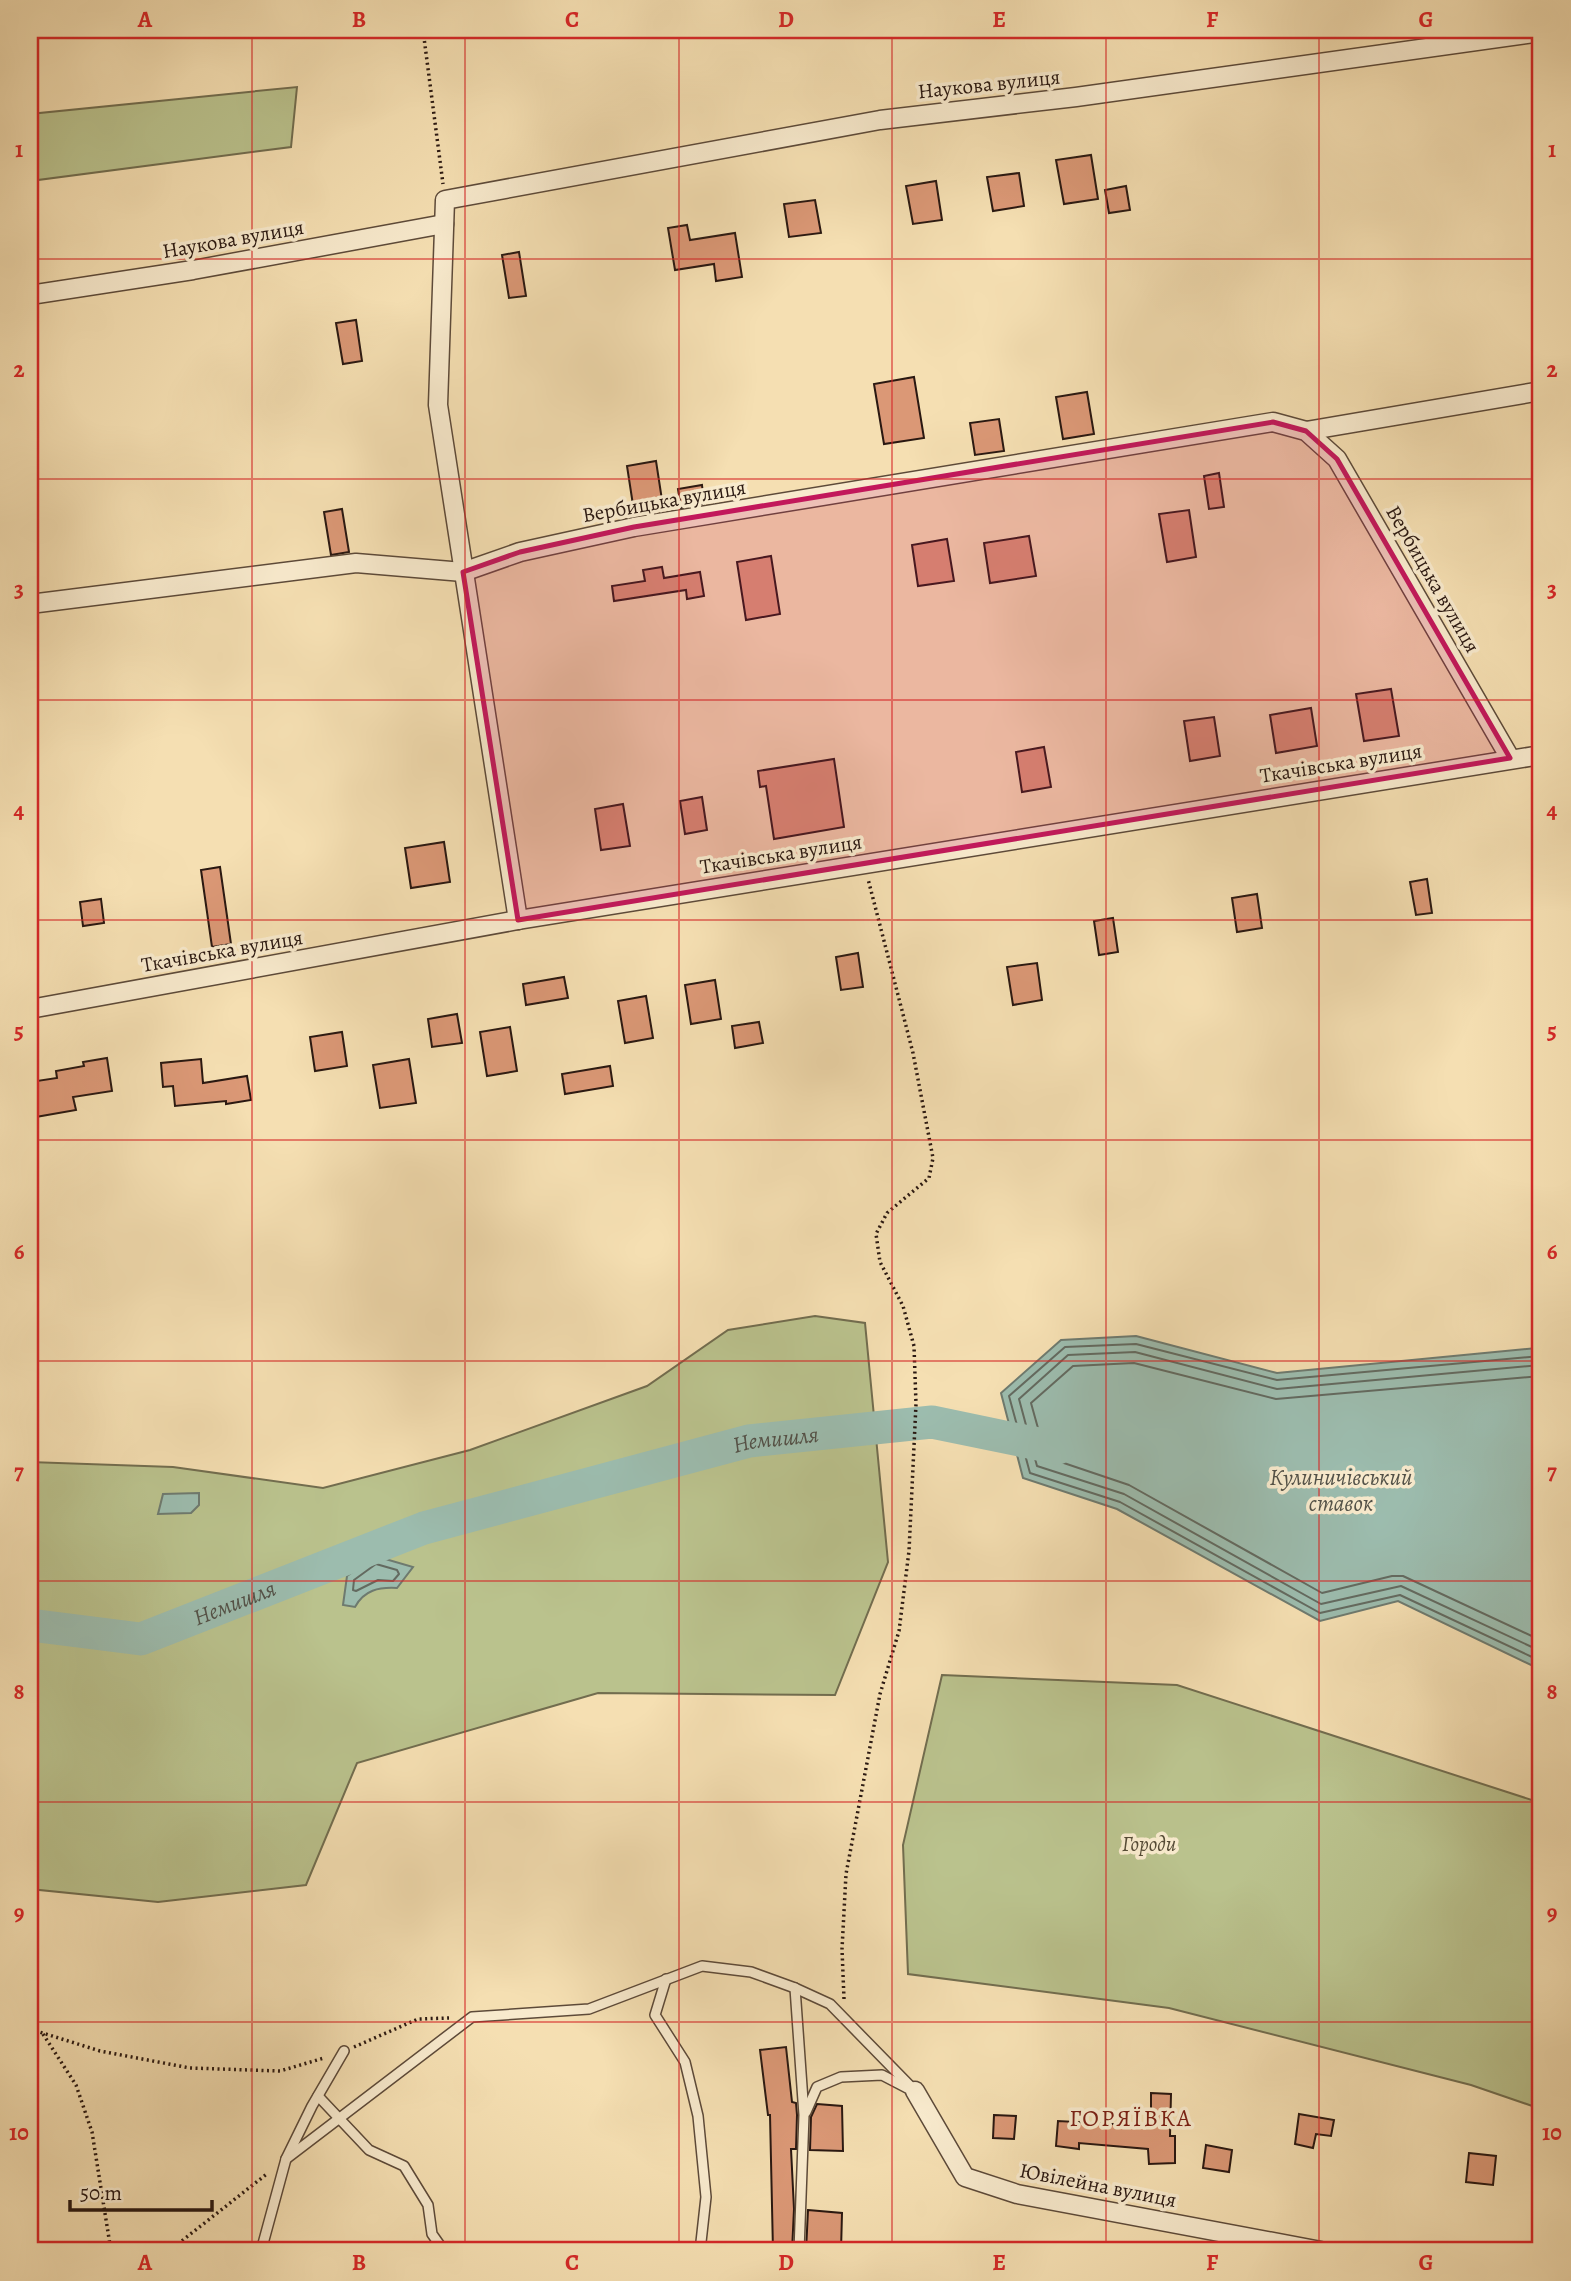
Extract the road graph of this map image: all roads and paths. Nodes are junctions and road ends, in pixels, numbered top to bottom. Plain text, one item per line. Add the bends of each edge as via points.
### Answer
1 (423, 30) edge
2 (1541, 32) edge
3 (445, 200) junction
4 (444, 224) junction
5 (30, 295) edge
6 (1541, 391) edge
7 (1306, 431) junction
8 (463, 572) junction
9 (30, 604) edge
10 (1541, 755) edge
11 (1510, 758) junction
12 (866, 864) junction
13 (518, 920) junction
14 (30, 1009) edge
15 (667, 1979) junction
16 (795, 1988) junction
17 (472, 2017) junction
18 (845, 2019) junction
19 (30, 2029) edge
20 (44, 2034) junction
21 (344, 2051) junction
22 (915, 2091) junction
23 (318, 2096) junction
24 (804, 2115) junction
25 (337, 2119) junction
26 (286, 2158) junction
27 (111, 2251) edge
28 (169, 2251) edge
29 (261, 2251) edge
30 (444, 2251) edge
31 (700, 2251) edge
32 (799, 2251) edge
33 (1321, 2251) edge

1 - 3 path
2 - 3 street, Наукова вулиця via 880,120
3 - 4 street
4 - 5 street, Наукова вулиця
4 - 8 street via 438,405
6 - 7 street, Вербицька вулиця
7 - 8 street, Вербицька вулиця via 1273,422 634,527 520,552
7 - 11 street, Вербицька вулиця via 1337,459
8 - 9 street, Вербицька вулиця via 356,563
8 - 13 street
10 - 11 street, Ткачівська вулиця
11 - 12 street, Ткачівська вулиця
12 - 13 street, Ткачівська вулиця
12 - 18 path via 913,1053 933,1158 929,1178 887,1213 876,1234 880,1262 903,1306 914,1346 916,1404 909,1551 899,1631 880,1694 846,1874
13 - 14 street, Ткачівська вулиця
15 - 16 lane via 702,1966 751,1972
15 - 17 lane via 589,2009
15 - 31 lane via 655,2015 685,2062 698,2116 706,2197
16 - 18 lane via 830,2004
16 - 24 lane
17 - 21 path via 418,2019
17 - 25 lane
18 - 22 lane
19 - 20 path
20 - 21 path via 100,2051 190,2068 279,2071
20 - 27 path via 76,2085 92,2132
21 - 23 lane
22 - 24 lane via 882,2075 841,2077 817,2087
22 - 33 street, Ювілейна вулиця via 965,2177 1017,2194
23 - 25 lane
23 - 26 lane
24 - 32 lane
25 - 26 lane
25 - 30 lane via 369,2150 404,2166 428,2206 432,2234
26 - 28 path
26 - 29 lane

